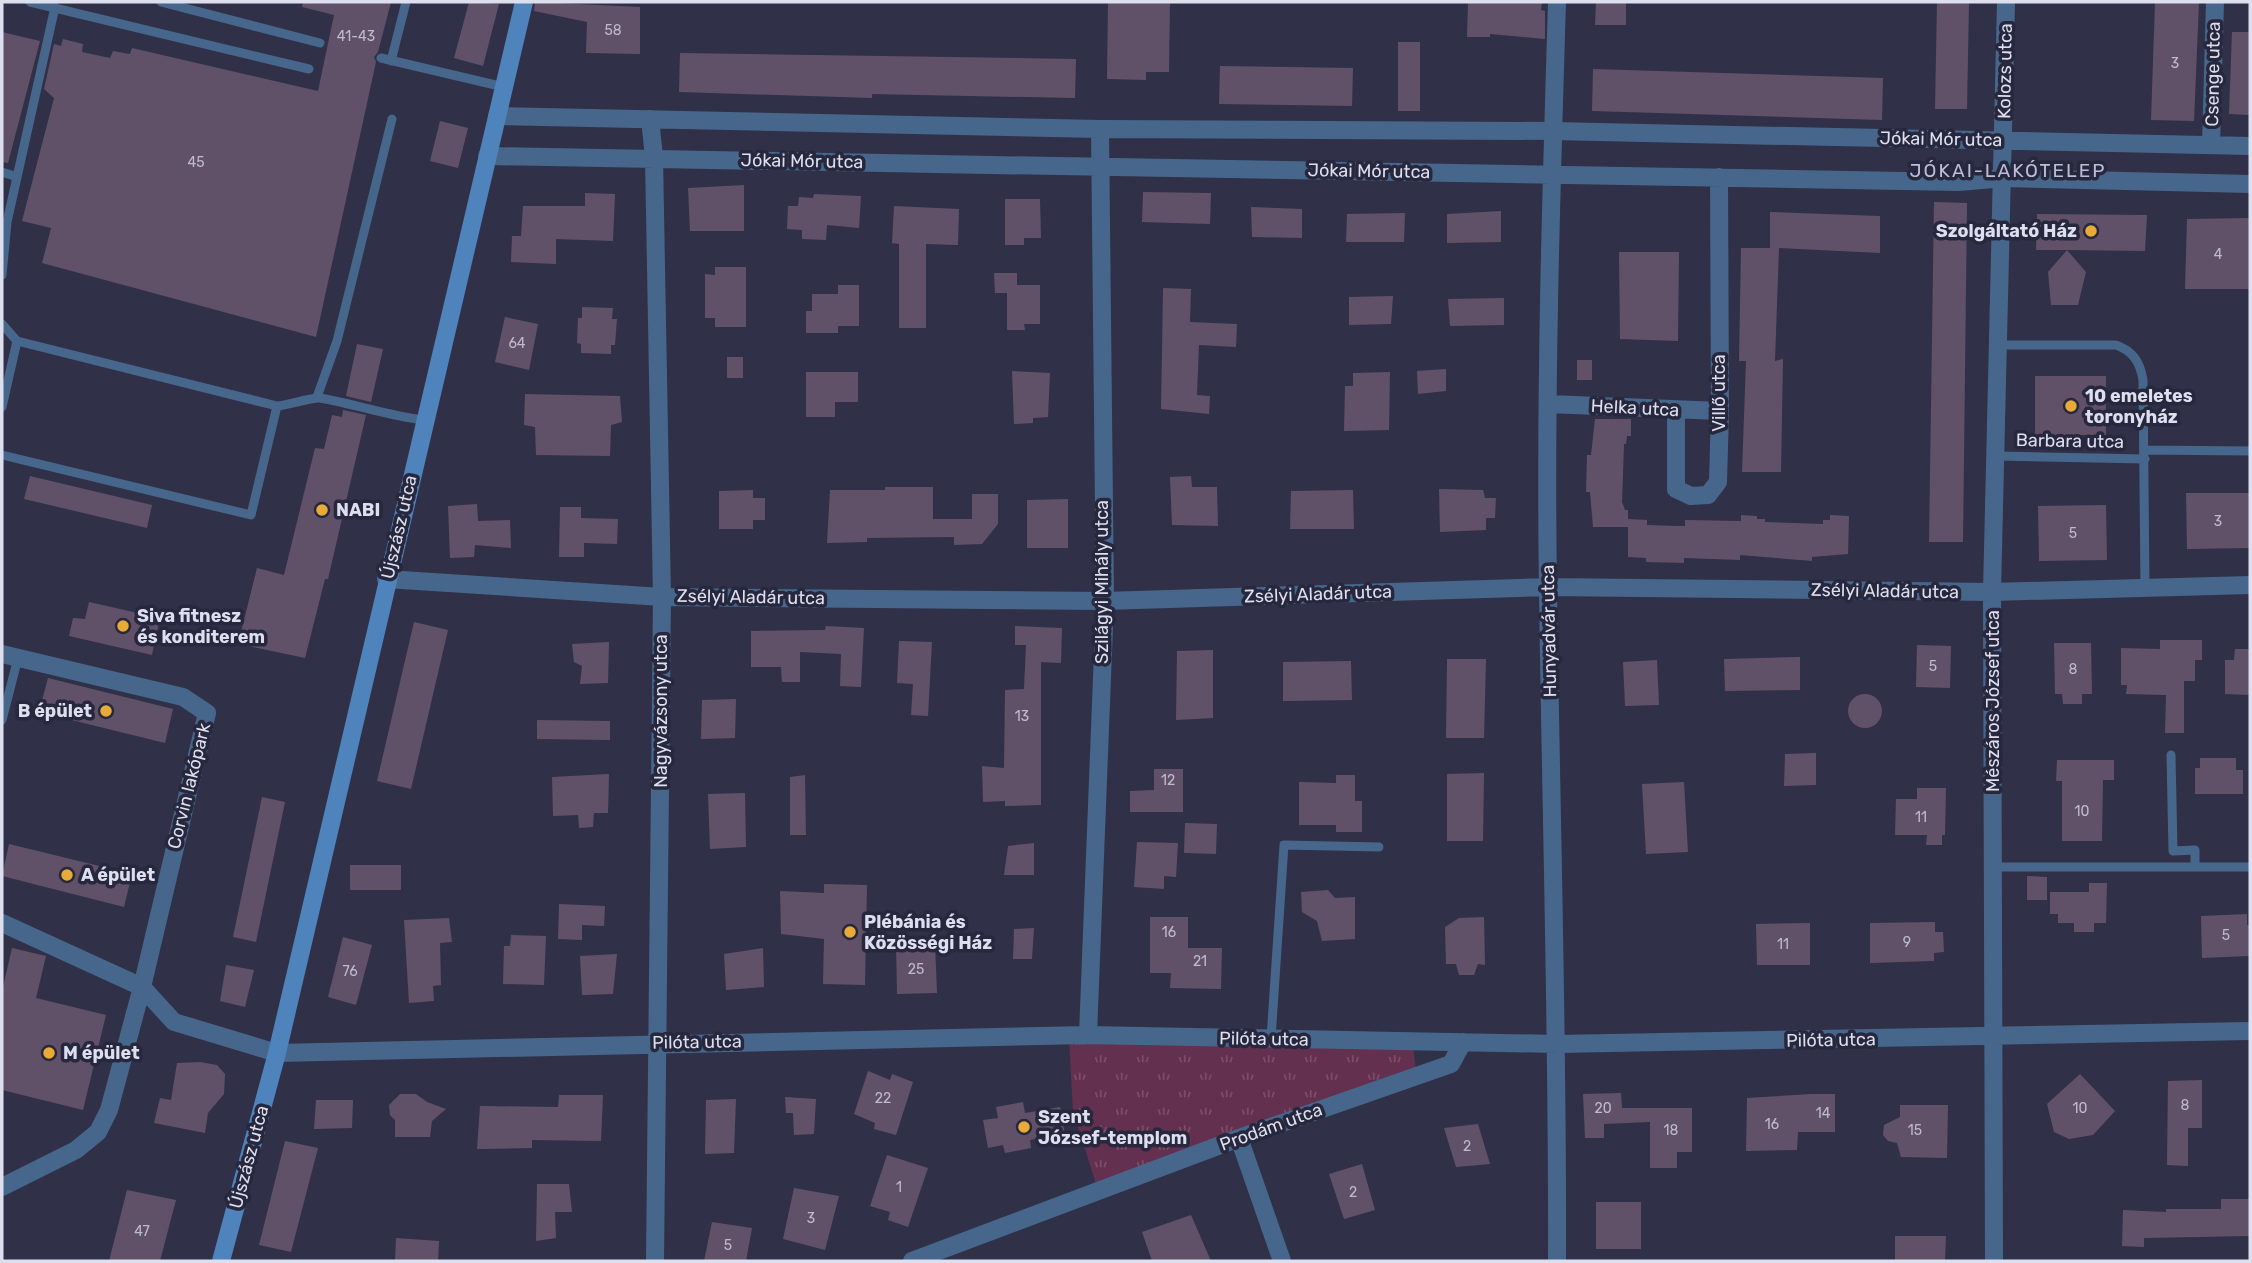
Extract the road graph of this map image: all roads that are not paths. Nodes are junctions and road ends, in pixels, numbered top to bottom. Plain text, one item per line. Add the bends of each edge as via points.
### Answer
1 (30, 2) edge
2 (162, 2) edge
3 (406, 2) edge
4 (524, 2) edge
5 (1557, 2) edge
6 (2006, 2) edge
7 (2215, 2) edge
8 (55, 7) junction
9 (320, 43) dead end
10 (381, 58) dead end
11 (391, 61) junction
12 (309, 69) dead end
13 (504, 87) junction
14 (497, 116) junction
15 (392, 119) dead end
16 (650, 119) junction
17 (1100, 129) junction
18 (1553, 131) junction
19 (2004, 141) junction
20 (2211, 145) junction
21 (2250, 146) edge
22 (487, 156) junction
23 (654, 157) junction
24 (1098, 168) junction
25 (2, 172) edge
26 (1551, 173) junction
27 (17, 177) junction
28 (1718, 177) junction
29 (2004, 178) junction
30 (2250, 184) edge
31 (2, 275) edge
32 (2, 324) edge
33 (17, 341) junction
34 (1999, 345) junction
35 (317, 397) junction
36 (1549, 404) junction
37 (277, 406) junction
38 (2, 407) edge
39 (1676, 411) junction
40 (1720, 411) junction
41 (424, 420) junction
42 (2250, 451) edge
43 (2144, 454) junction
44 (2, 455) edge
45 (1995, 456) junction
46 (386, 579) junction
47 (2250, 585) edge
48 (1548, 587) junction
49 (2145, 587) junction
50 (1992, 592) junction
51 (662, 597) junction
52 (1105, 601) junction
53 (10, 656) edge
54 (2, 720) edge
55 (2171, 755) dead end
56 (1379, 847) dead end
57 (1993, 867) junction
58 (2195, 867) junction
59 (2250, 867) edge
60 (2, 923) edge
61 (142, 987) junction
62 (2250, 1031) edge
63 (1088, 1035) junction
64 (1271, 1038) junction
65 (1992, 1038) junction
66 (658, 1042) junction
67 (1463, 1042) junction
68 (1558, 1044) junction
69 (277, 1053) junction
70 (1239, 1138) junction
71 (2, 1187) edge
72 (221, 1261) edge
73 (655, 1261) edge
74 (912, 1261) edge
75 (1282, 1261) edge
76 (1557, 1261) edge
77 (1994, 1261) edge

1 - 8 lane
2 - 9 lane
3 - 11 lane
4 - 13 street, Újszász utca
5 - 18 street, Hunyadvár utca
6 - 19 street, Kolozs utca
7 - 20 street, Csenge utca
8 - 12 lane
8 - 27 lane
10 - 11 lane
11 - 13 lane
13 - 14 street, Újszász utca
14 - 16 street, Jókai Mór utca
14 - 22 street, Újszász utca
15 - 35 lane via 337,341
16 - 17 street, Jókai Mór utca
16 - 23 street, Nagyvázsony utca
17 - 18 street, Jókai Mór utca
17 - 24 street, Szilágyi Mihály utca
18 - 19 street, Jókai Mór utca
18 - 26 street, Hunyadvár utca
19 - 20 street, Jókai Mór utca
19 - 29 street, Mészáros József utca
20 - 21 street, Jókai Mór utca
22 - 23 street, Jókai Mór utca
22 - 41 street, Újszász utca
23 - 24 street, Jókai Mór utca
23 - 51 street, Nagyvázsony utca
24 - 26 street, Jókai Mór utca
24 - 52 street, Szilágyi Mihály utca
25 - 27 lane
26 - 28 street, Jókai Mór utca
26 - 36 street, Hunyadvár utca
27 - 31 lane
28 - 29 street, Jókai Mór utca via 1959,182
28 - 40 street, Villő utca
29 - 30 street, Jókai Mór utca
29 - 34 street, Mészáros József utca
32 - 33 lane
33 - 37 lane
33 - 38 lane
34 - 43 lane, Barbara utca via 2116,345 2131,353 2141,369
34 - 45 street, Mészáros József utca
35 - 37 lane via 298,405
35 - 41 lane
36 - 39 street, Helka utca
36 - 48 street, Hunyadvár utca
37 - 44 lane via 251,514
39 - 40 street, Helka utca
39 - 40 street, Villő utca via 1676,489 1691,496 1708,495 1718,482
41 - 46 street, Újszász utca
42 - 43 lane, Barbara utca
43 - 45 lane, Barbara utca
43 - 49 lane, Barbara utca
45 - 50 street, Mészáros József utca
46 - 51 street, Zsélyi Aladár utca
46 - 69 street, Újszász utca
47 - 49 street, Zsélyi Aladár utca
48 - 50 street, Zsélyi Aladár utca
48 - 52 street, Zsélyi Aladár utca
48 - 68 street, Hunyadvár utca
49 - 50 street, Zsélyi Aladár utca
50 - 57 street, Mészáros József utca
51 - 52 street, Zsélyi Aladár utca
51 - 66 street, Nagyvázsony utca
52 - 63 street, Szilágyi Mihály utca
53 - 54 lane
53 - 61 street, Corvin lakópark via 183,697 207,713
55 - 58 lane via 2173,851 2195,850
56 - 64 lane via 1284,845
57 - 58 lane
57 - 65 street, Mészáros József utca
58 - 59 lane
60 - 61 street
61 - 69 street via 174,1022
61 - 71 street via 98,1132 76,1150
62 - 65 street, Pilóta utca
63 - 64 street, Pilóta utca
63 - 66 street, Pilóta utca
64 - 67 street, Pilóta utca
65 - 68 street, Pilóta utca
65 - 77 street, Mészáros József utca
66 - 69 street, Pilóta utca
66 - 73 street, Nagyvázsony utca
67 - 68 street, Pilóta utca
67 - 70 street, Prodám utca via 1451,1064
68 - 76 street, Hunyadvár utca
69 - 72 street, Újszász utca
70 - 74 street, Prodám utca
70 - 75 street

